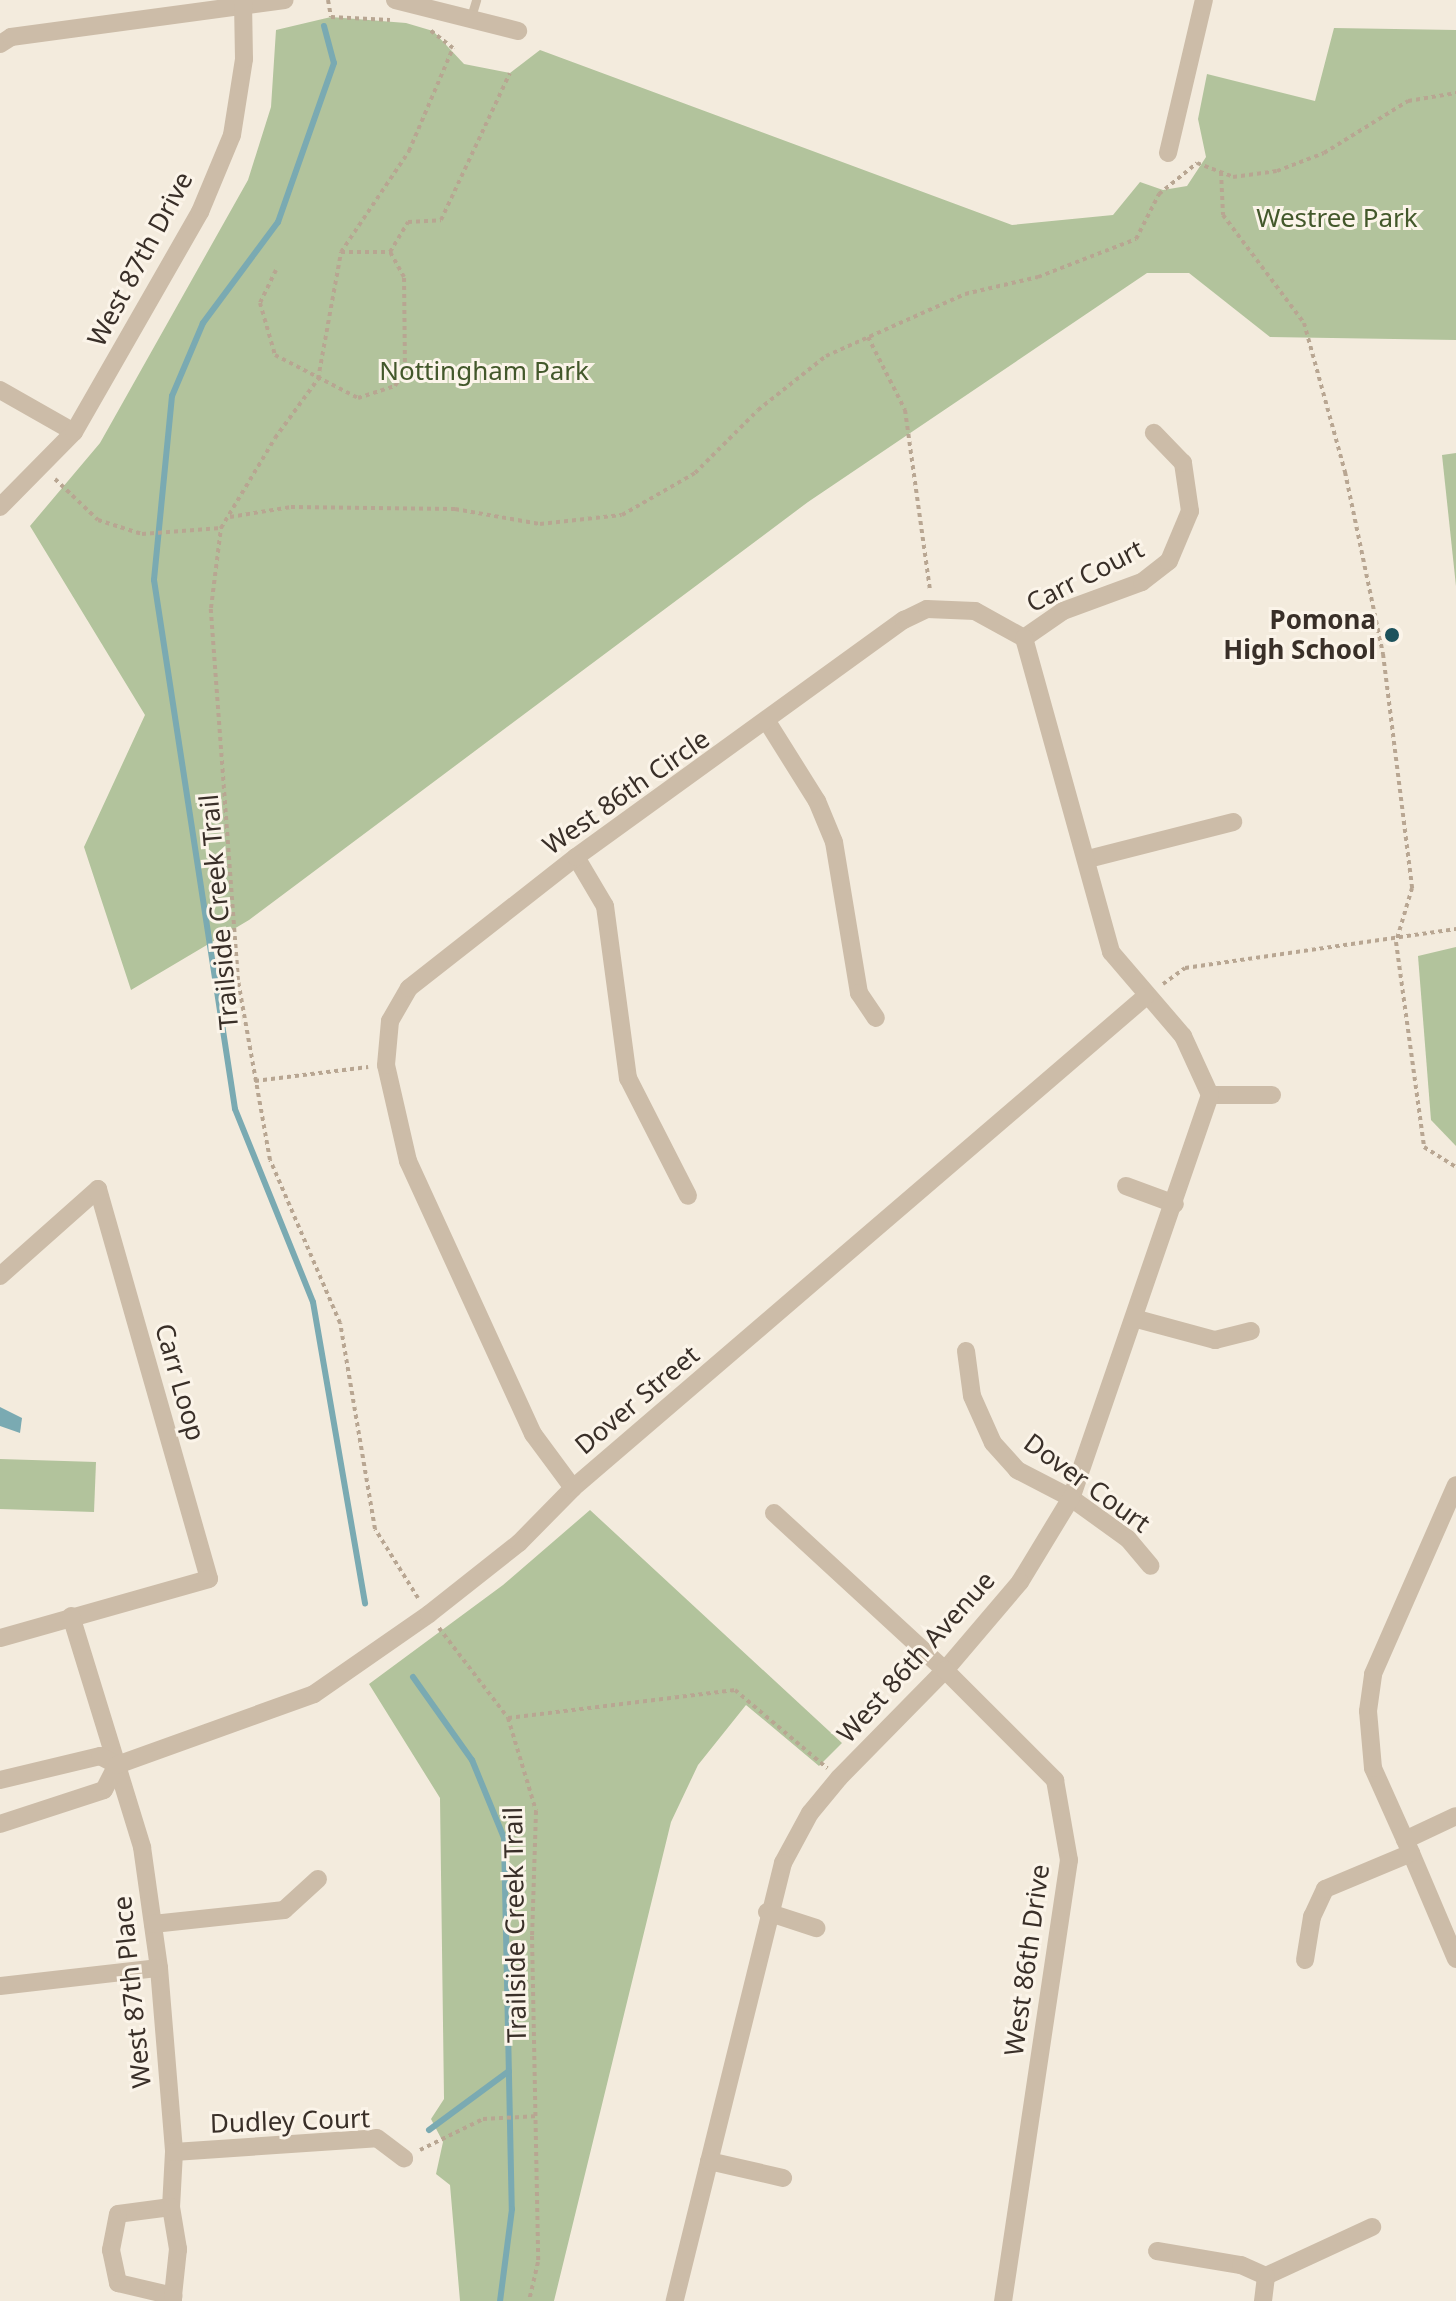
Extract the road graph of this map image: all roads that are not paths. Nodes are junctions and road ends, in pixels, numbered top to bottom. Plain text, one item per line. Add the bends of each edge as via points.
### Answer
1 (285, 0) edge
2 (395, 0) edge
3 (476, 0) edge
4 (1204, 0) edge
5 (243, 2) edge
6 (469, 21) junction
7 (518, 31) dead end
8 (0, 44) edge
9 (1168, 153) dead end
10 (0, 390) edge
11 (74, 432) junction
12 (1154, 433) dead end
13 (0, 507) edge
14 (1024, 638) junction
15 (768, 723) junction
16 (1233, 822) dead end
17 (576, 857) junction
18 (1088, 859) junction
19 (1145, 997) junction
20 (876, 1018) dead end
21 (1210, 1095) junction
22 (1272, 1095) dead end
23 (1126, 1186) dead end
24 (688, 1196) dead end
25 (1175, 1204) junction
26 (0, 1276) edge
27 (1137, 1319) junction
28 (1251, 1331) dead end
29 (966, 1351) dead end
30 (1456, 1485) edge
31 (573, 1488) junction
32 (1071, 1498) junction
33 (774, 1513) dead end
34 (1449, 1520) edge
35 (1151, 1566) dead end
36 (71, 1616) junction
37 (0, 1638) edge
38 (945, 1670) junction
39 (118, 1770) junction
40 (0, 1780) edge
41 (1456, 1816) edge
42 (0, 1824) edge
43 (1408, 1846) junction
44 (318, 1879) dead end
45 (767, 1912) junction
46 (153, 1924) junction
47 (816, 1928) dead end
48 (1456, 1959) edge
49 (1305, 1960) dead end
50 (159, 1968) junction
51 (0, 1986) edge
52 (174, 2152) junction
53 (404, 2158) road end
54 (709, 2161) junction
55 (783, 2178) dead end
56 (171, 2207) junction
57 (1372, 2227) dead end
58 (1157, 2251) dead end
59 (1266, 2276) junction
60 (173, 2298) edge
61 (675, 2301) edge
62 (1003, 2301) edge
63 (1263, 2301) edge

1 - 5 street
2 - 6 street
3 - 6 lane
4 - 9 street
5 - 8 street via 122,26 11,37
5 - 11 street, West 87th Drive via 244,59 232,135 200,212
6 - 7 street
10 - 11 street
11 - 13 street, West 87th Drive
12 - 14 street, Carr Court via 1183,463 1190,511 1169,561 1142,582 1063,611
14 - 15 street, West 86th Circle via 975,611 933,608 904,620
14 - 18 street
15 - 17 street, West 86th Circle
15 - 20 street via 817,801 834,842 859,993
16 - 18 street
17 - 24 street via 605,906 628,1078
17 - 31 street, West 86th Circle via 409,988 390,1021 386,1065 408,1161 533,1434
18 - 19 street via 1111,952
19 - 21 street via 1183,1036
19 - 31 street, Dover Street
21 - 22 street
21 - 25 street, West 86th Avenue
23 - 25 street
25 - 27 street, West 86th Avenue
26 - 36 street, Carr Loop via 98,1189 209,1579
27 - 28 street via 1215,1340
27 - 32 street, West 86th Avenue
29 - 32 street, Dover Court via 972,1396 993,1443 1017,1470
30 - 34 street
31 - 39 street, Dover Street via 519,1543 314,1694
32 - 35 street, Dover Court via 1128,1539
32 - 38 street, West 86th Avenue via 1020,1582
33 - 38 street
34 - 43 street via 1373,1674 1368,1711 1373,1768
36 - 37 street, Carr Loop
36 - 39 street
38 - 45 street, West 86th Avenue via 810,1813 783,1863
38 - 62 street, West 86th Drive via 1055,1780 1069,1860
39 - 40 street, Dover Street via 100,1756
39 - 42 street, Dover Street via 104,1790
39 - 46 street, West 87th Place via 142,1847
41 - 43 street
43 - 48 street
43 - 49 street via 1325,1889 1312,1917
44 - 46 street via 284,1910
45 - 47 street
45 - 54 street, West 86th Avenue
46 - 50 street, West 87th Place
50 - 51 street
50 - 52 street, West 87th Place
52 - 53 street, Dudley Court via 377,2138
52 - 56 street, West 87th Place
54 - 55 street
54 - 61 street, West 86th Avenue
56 - 60 street, West 87th Place via 178,2249
56 - 60 street, West 87th Place via 118,2214 111,2250 118,2283
57 - 59 street
58 - 59 street via 1241,2265
59 - 63 street

